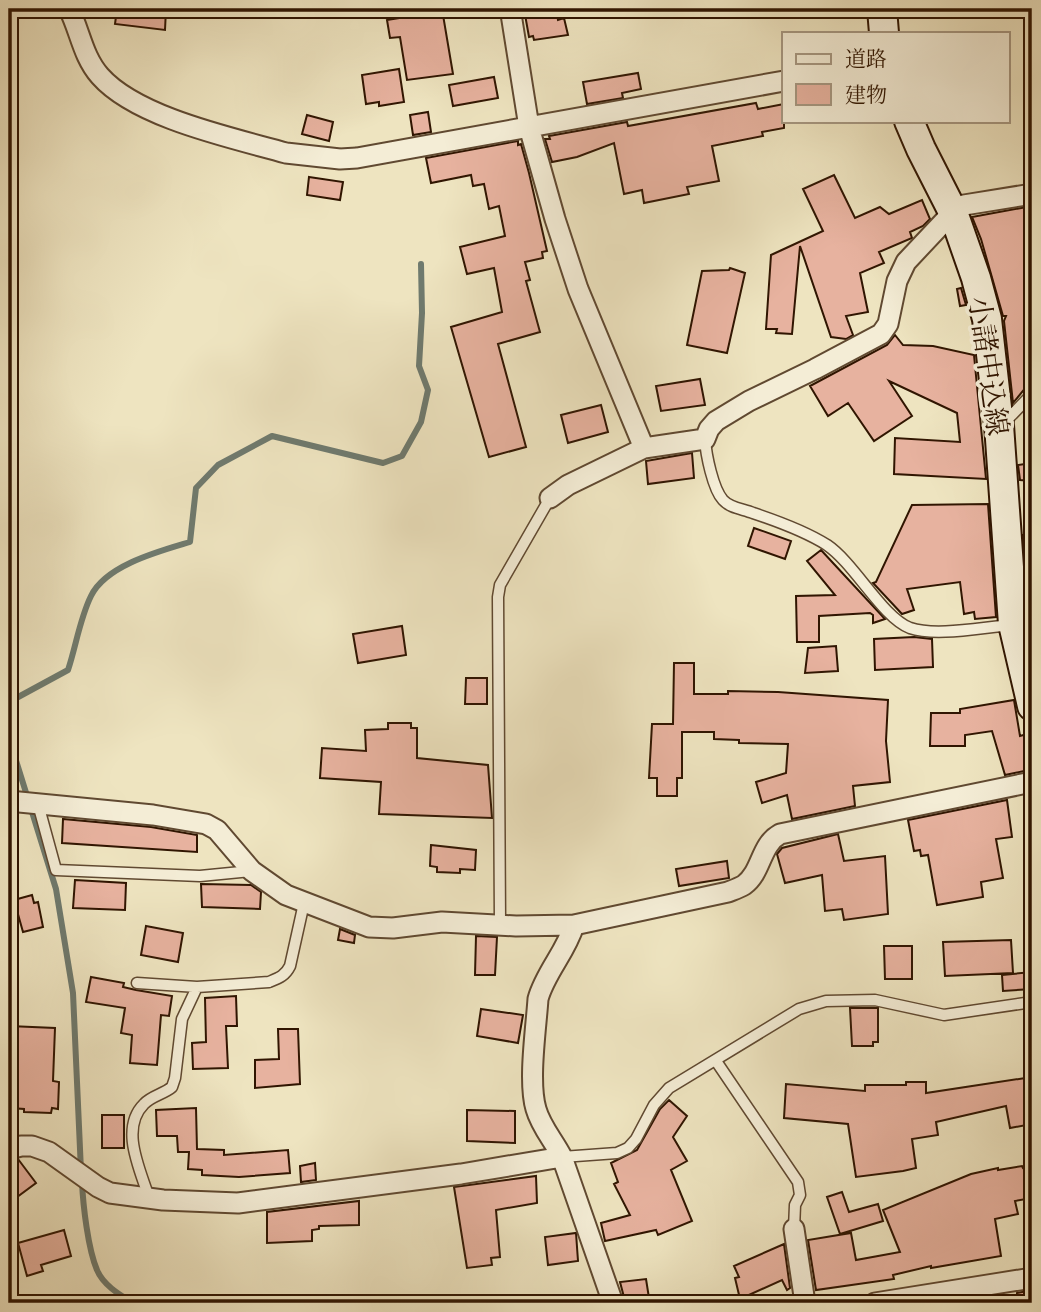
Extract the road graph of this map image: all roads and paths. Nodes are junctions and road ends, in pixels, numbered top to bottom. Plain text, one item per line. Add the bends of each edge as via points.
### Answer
1 (69, 9) edge
2 (882, 9) edge
3 (511, 14) dead end
4 (884, 32) edge
5 (782, 80) edge
6 (909, 122) edge
7 (529, 127) junction
8 (1032, 194) edge
9 (953, 212) junction
10 (1032, 394) edge
11 (999, 425) junction
12 (705, 439) junction
13 (644, 448) junction
14 (550, 498) joint
15 (1013, 624) junction
16 (1032, 706) edge
17 (1032, 782) edge
18 (27, 803) edge
19 (252, 871) junction
20 (304, 903) junction
21 (500, 923) junction
22 (574, 925) junction
23 (136, 983) dead end
24 (197, 987) junction
25 (1032, 1002) edge
26 (716, 1061) junction
27 (9, 1149) edge
28 (562, 1157) junction
29 (149, 1199) junction
30 (794, 1229) joint
31 (1032, 1278) edge
32 (613, 1303) edge
33 (805, 1303) edge
34 (875, 1303) edge

1 - 7 street via 87,57 114,89 177,122 286,153 357,158
2 - 4 main road
3 - 7 street
5 - 7 street
6 - 9 main road, 小諸中込線
7 - 13 street via 578,289
8 - 9 street via 964,205
9 - 11 main road, 小諸中込線 via 987,319
9 - 12 street via 906,262 881,334 749,401 716,422
10 - 11 lane
11 - 15 main road, 小諸中込線
12 - 13 street
12 - 15 lane via 722,500 827,545 897,620 924,631
13 - 14 street
14 - 21 lane via 500,585 498,597
15 - 16 main road, 小諸中込線
17 - 22 street via 780,834 766,846 745,884 728,892
18 - 19 street via 206,824 217,830
18 - 19 lane via 56,870 200,876
19 - 20 street
20 - 21 street via 369,927
20 - 24 lane via 286,974 269,982
21 - 22 street
22 - 28 street via 541,989 535,1050 535,1107
23 - 24 lane
24 - 29 lane via 181,1019 172,1087 145,1102 133,1125 133,1146
25 - 26 lane via 944,1015 875,1000 826,1001 799,1009
26 - 28 lane via 669,1088 628,1148
26 - 30 lane via 799,1182
27 - 29 street via 32,1146 49,1152 110,1193
28 - 29 street via 238,1203
28 - 32 street
30 - 33 street
31 - 34 street

